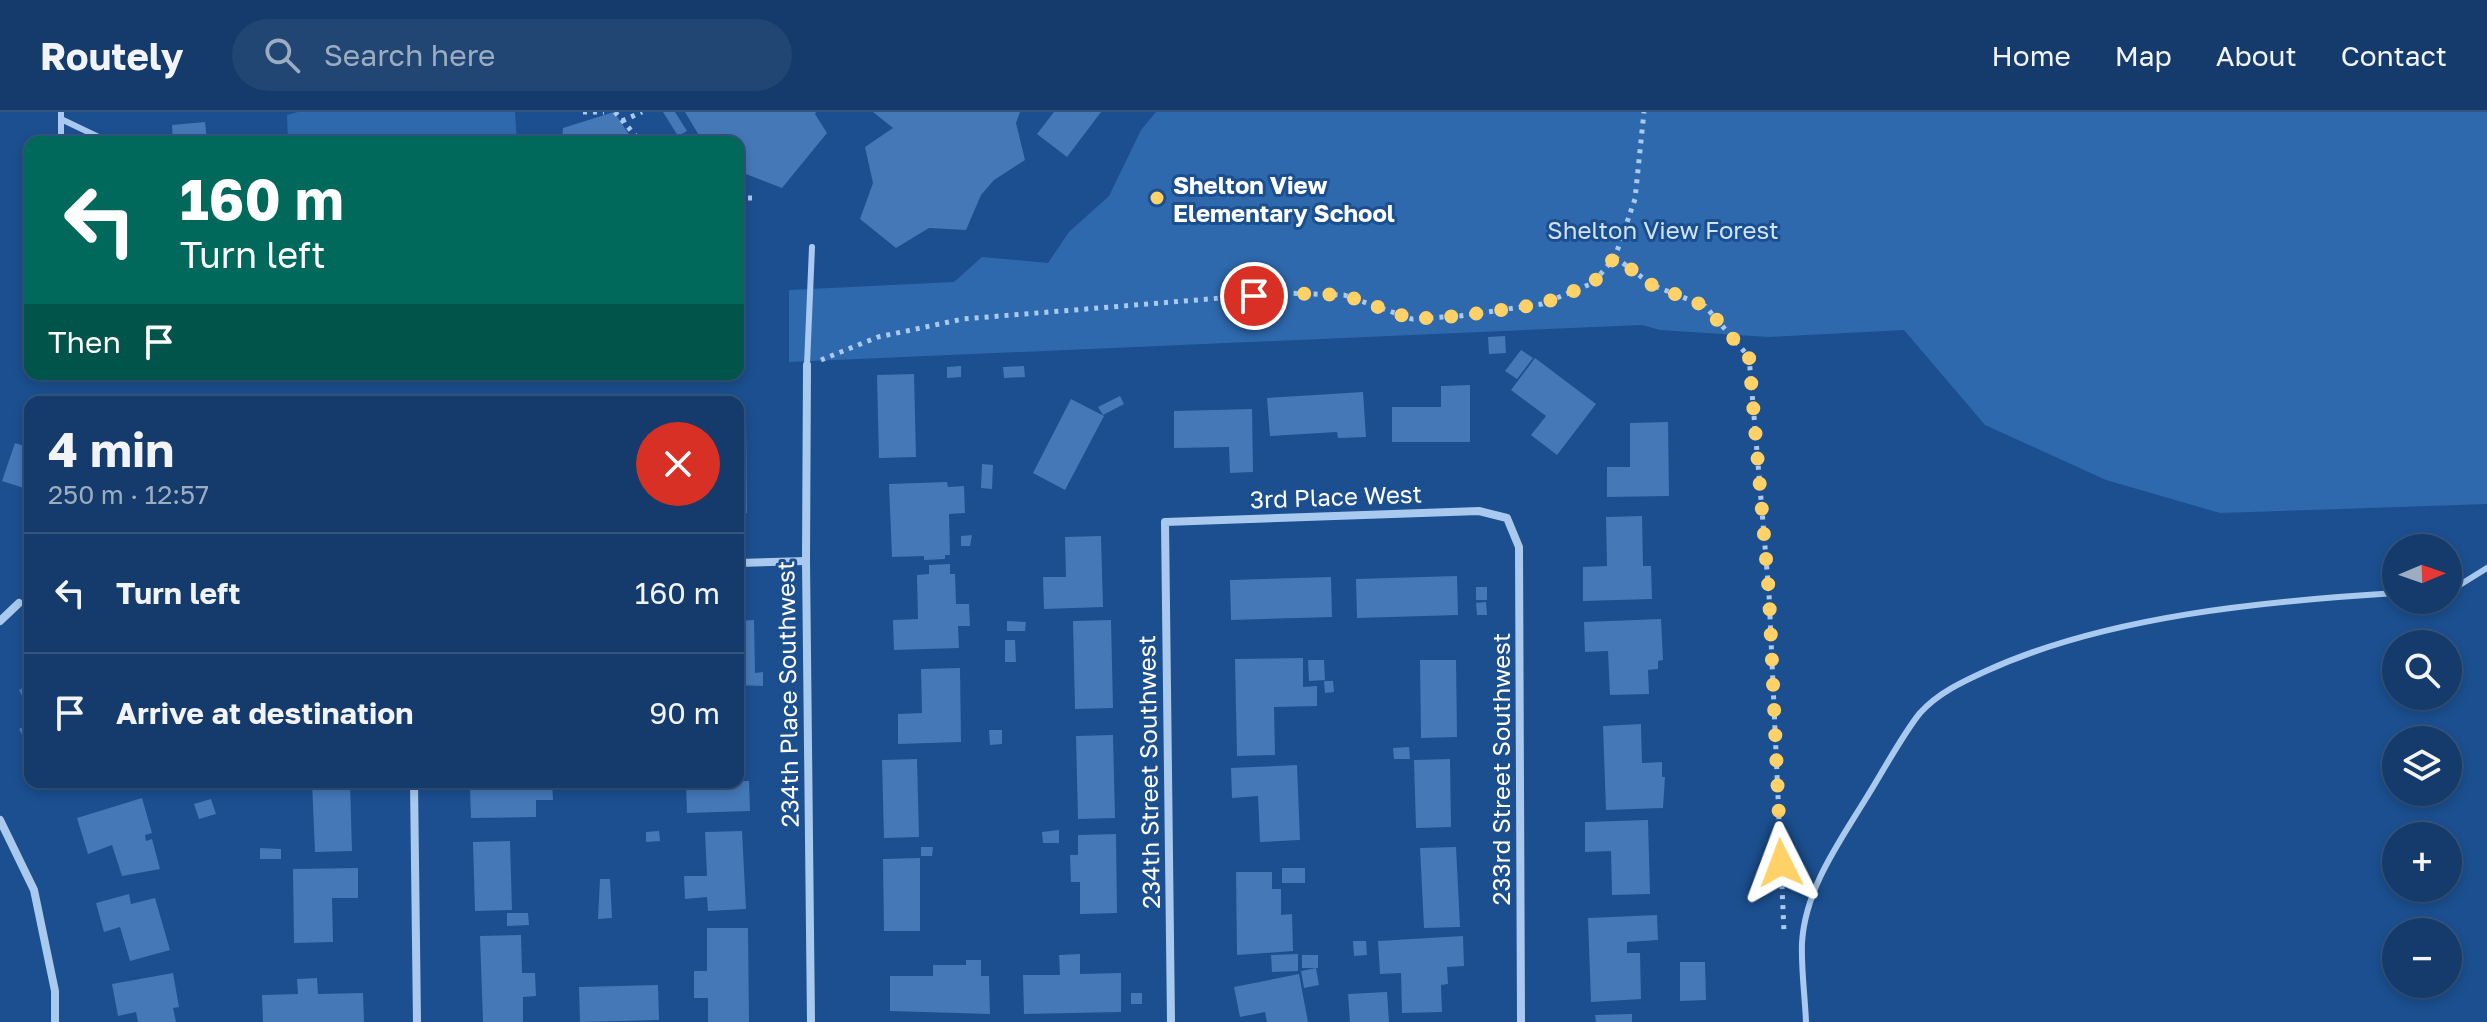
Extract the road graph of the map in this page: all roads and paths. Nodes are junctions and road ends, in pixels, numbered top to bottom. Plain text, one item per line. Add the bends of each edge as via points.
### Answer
1 (583, 112) edge
2 (604, 112) edge
3 (615, 112) edge
4 (642, 112) edge
5 (1644, 112) edge
6 (61, 115) edge
7 (622, 121) junction
8 (61, 136) edge
9 (98, 136) edge
10 (636, 136) edge
11 (744, 198) edge
12 (756, 198) dead end
13 (812, 247) dead end
14 (1615, 257) junction
15 (807, 365) junction
16 (1507, 518) joint
17 (1165, 522) joint
18 (806, 561) junction
19 (744, 563) edge
20 (2487, 568) edge
21 (2462, 584) edge
22 (2382, 594) edge
23 (19, 603) dead end
24 (0, 621) edge
25 (414, 788) edge
26 (0, 820) edge
27 (1785, 943) dead end
28 (55, 1022) edge
29 (417, 1022) edge
30 (811, 1022) edge
31 (1171, 1022) edge
32 (1521, 1022) edge
33 (1806, 1022) edge

1 - 2 path
3 - 7 path
4 - 7 path
5 - 14 path via 1635,199
6 - 8 lane
6 - 9 lane
7 - 10 path
11 - 12 path
13 - 15 lane
14 - 15 path via 1593,283 1542,304 1460,316 1412,319 1344,295 1283,293 963,319 878,337
14 - 27 path via 1652,285 1705,306 1749,357 1769,594
15 - 18 street, 234th Place Southwest
16 - 17 street, 3rd Place West via 1479,511
16 - 32 street, 233rd Street Southwest via 1519,547
17 - 31 street, 234th Street Southwest
18 - 19 street
18 - 30 street, 234th Place Southwest
20 - 21 lane
22 - 33 lane via 2136,626 2057,645 1952,686 1920,713 1825,867 1810,901 1802,942
23 - 24 street
25 - 29 street
26 - 28 street via 34,890 55,991

